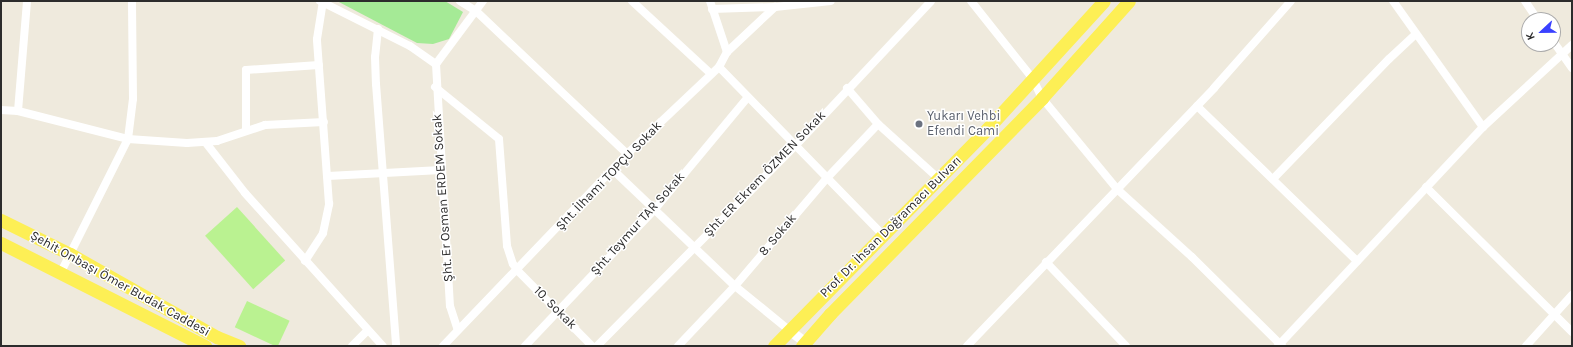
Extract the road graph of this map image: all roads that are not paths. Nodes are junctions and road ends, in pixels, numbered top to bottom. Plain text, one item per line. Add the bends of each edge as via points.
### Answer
1 (26, 1) edge
2 (132, 1) edge
3 (460, 1) edge
4 (483, 1) edge
5 (632, 1) edge
6 (831, 1) edge
7 (931, 1) edge
8 (970, 1) edge
9 (1129, 1) edge
10 (1291, 1) edge
11 (1393, 1) edge
12 (1525, 1) edge
13 (322, 2) edge
14 (1099, 3) edge
15 (711, 5) edge
16 (775, 7) junction
17 (476, 11) junction
18 (1533, 12) edge
19 (378, 29) junction
20 (1415, 35) junction
21 (1572, 45) edge
22 (727, 52) junction
23 (1562, 53) junction
24 (436, 64) junction
25 (319, 65) junction
26 (719, 67) junction
27 (1572, 68) edge
28 (710, 73) junction
29 (1033, 79) junction
30 (435, 87) junction
31 (847, 88) junction
32 (747, 98) junction
33 (1042, 98) junction
34 (1197, 106) junction
35 (1, 110) edge
36 (18, 111) junction
37 (324, 122) junction
38 (878, 124) junction
39 (1483, 127) junction
40 (246, 130) junction
41 (128, 139) junction
42 (206, 143) junction
43 (796, 145) junction
44 (627, 154) junction
45 (440, 170) junction
46 (613, 170) junction
47 (383, 172) junction
48 (328, 176) junction
49 (827, 178) junction
50 (939, 179) junction
51 (1273, 179) junction
52 (1426, 186) junction
53 (1117, 189) junction
54 (655, 209) junction
55 (1, 220) edge
56 (882, 234) junction
57 (1, 243) edge
58 (695, 247) junction
59 (70, 254) junction
60 (305, 261) junction
61 (1357, 261) junction
62 (1046, 262) junction
63 (518, 271) junction
64 (60, 274) junction
65 (735, 286) junction
66 (1572, 295) edge
67 (558, 310) junction
68 (1554, 315) junction
69 (458, 330) junction
70 (790, 330) junction
71 (367, 331) junction
72 (1572, 332) edge
73 (214, 341) edge
74 (806, 345) edge
75 (1125, 345) edge
76 (1280, 345) edge
77 (206, 346) edge
78 (239, 346) edge
79 (352, 346) edge
80 (383, 346) edge
81 (396, 346) edge
82 (443, 346) edge
83 (525, 346) edge
84 (592, 346) edge
85 (597, 346) edge
86 (678, 346) edge
87 (774, 346) edge
88 (967, 346) edge
89 (1526, 346) edge

1 - 36 street
2 - 41 street via 133,99
3 - 17 street
4 - 17 street
5 - 28 street
6 - 16 street
7 - 31 street, Şht. ER Ekrem ÖZMEN Sokak
8 - 29 street
9 - 33 main road, Prof. Dr. İhsan Doğramacı Bulvarı
10 - 34 street
11 - 20 street
12 - 18 street
13 - 19 street
13 - 25 street via 318,29
14 - 29 main road, Prof. Dr. İhsan Doğramacı Bulvarı
15 - 16 street
15 - 22 street
16 - 22 street, Şht. İlhami TOPÇU Sokak
17 - 24 street
17 - 44 street
19 - 24 street
19 - 47 street via 375,64
20 - 39 street
20 - 51 street
21 - 23 street
22 - 26 street, Şht. İlhami TOPÇU Sokak
23 - 27 street
23 - 39 street
24 - 30 street, Şht. Er Osman ERDEM Sokak
25 - 37 street
25 - 40 street via 246,70
26 - 28 street, Şht. İlhami TOPÇU Sokak
26 - 32 street
28 - 44 street, Şht. İlhami TOPÇU Sokak
29 - 33 street
29 - 50 main road, Prof. Dr. İhsan Doğramacı Bulvarı
30 - 45 street, Şht. Er Osman ERDEM Sokak
30 - 63 street via 499,139 507,246
31 - 38 street
31 - 43 street, Şht. ER Ekrem ÖZMEN Sokak
32 - 43 street
32 - 54 street, Şht. Teymur TAR Sokak
33 - 53 street
33 - 74 main road, Prof. Dr. İhsan Doğramacı Bulvarı via 830,314
34 - 51 street
34 - 53 street
35 - 36 street
36 - 41 street
37 - 40 street via 272,124
37 - 48 street
38 - 49 street, 8. Sokak
38 - 50 street
39 - 52 street
40 - 42 street via 226,139
41 - 42 street
41 - 59 street
42 - 60 street via 244,193
43 - 49 street
43 - 58 street, Şht. ER Ekrem ÖZMEN Sokak
44 - 46 street, Şht. İlhami TOPÇU Sokak
45 - 47 street
45 - 69 street, Şht. Er Osman ERDEM Sokak via 450,306
46 - 54 street
46 - 63 street, Şht. İlhami TOPÇU Sokak
47 - 48 street
47 - 81 street
48 - 60 street via 327,220 316,247
49 - 56 street
49 - 65 street, 8. Sokak
50 - 56 main road, Prof. Dr. İhsan Doğramacı Bulvarı
51 - 61 street
52 - 61 street
52 - 68 street
53 - 62 street
53 - 76 street via 1192,257
54 - 58 street
54 - 67 street, Şht. Teymur TAR Sokak
55 - 59 main road, Şehit Onbaşı Ömer Budak Caddesi
56 - 70 main road, Prof. Dr. İhsan Doğramacı Bulvarı
57 - 64 main road, Şehit Onbaşı Ömer Budak Caddesi
58 - 65 street
58 - 85 street, Şht. ER Ekrem ÖZMEN Sokak
59 - 64 street
59 - 73 main road, Şehit Onbaşı Ömer Budak Caddesi
60 - 71 street
61 - 76 street
62 - 75 street
62 - 88 street
63 - 67 street, 10. Sokak
63 - 69 street, Şht. İlhami TOPÇU Sokak
64 - 77 main road, Şehit Onbaşı Ömer Budak Caddesi
65 - 70 street
65 - 86 street, 8. Sokak
66 - 68 street
67 - 83 street, Şht. Teymur TAR Sokak
67 - 84 street, 10. Sokak
68 - 72 street
68 - 89 street
69 - 82 street, Şht. İlhami TOPÇU Sokak
70 - 74 street
70 - 87 main road, Prof. Dr. İhsan Doğramacı Bulvarı
71 - 79 street
71 - 80 street
73 - 78 main road, Şehit Onbaşı Ömer Budak Caddesi

